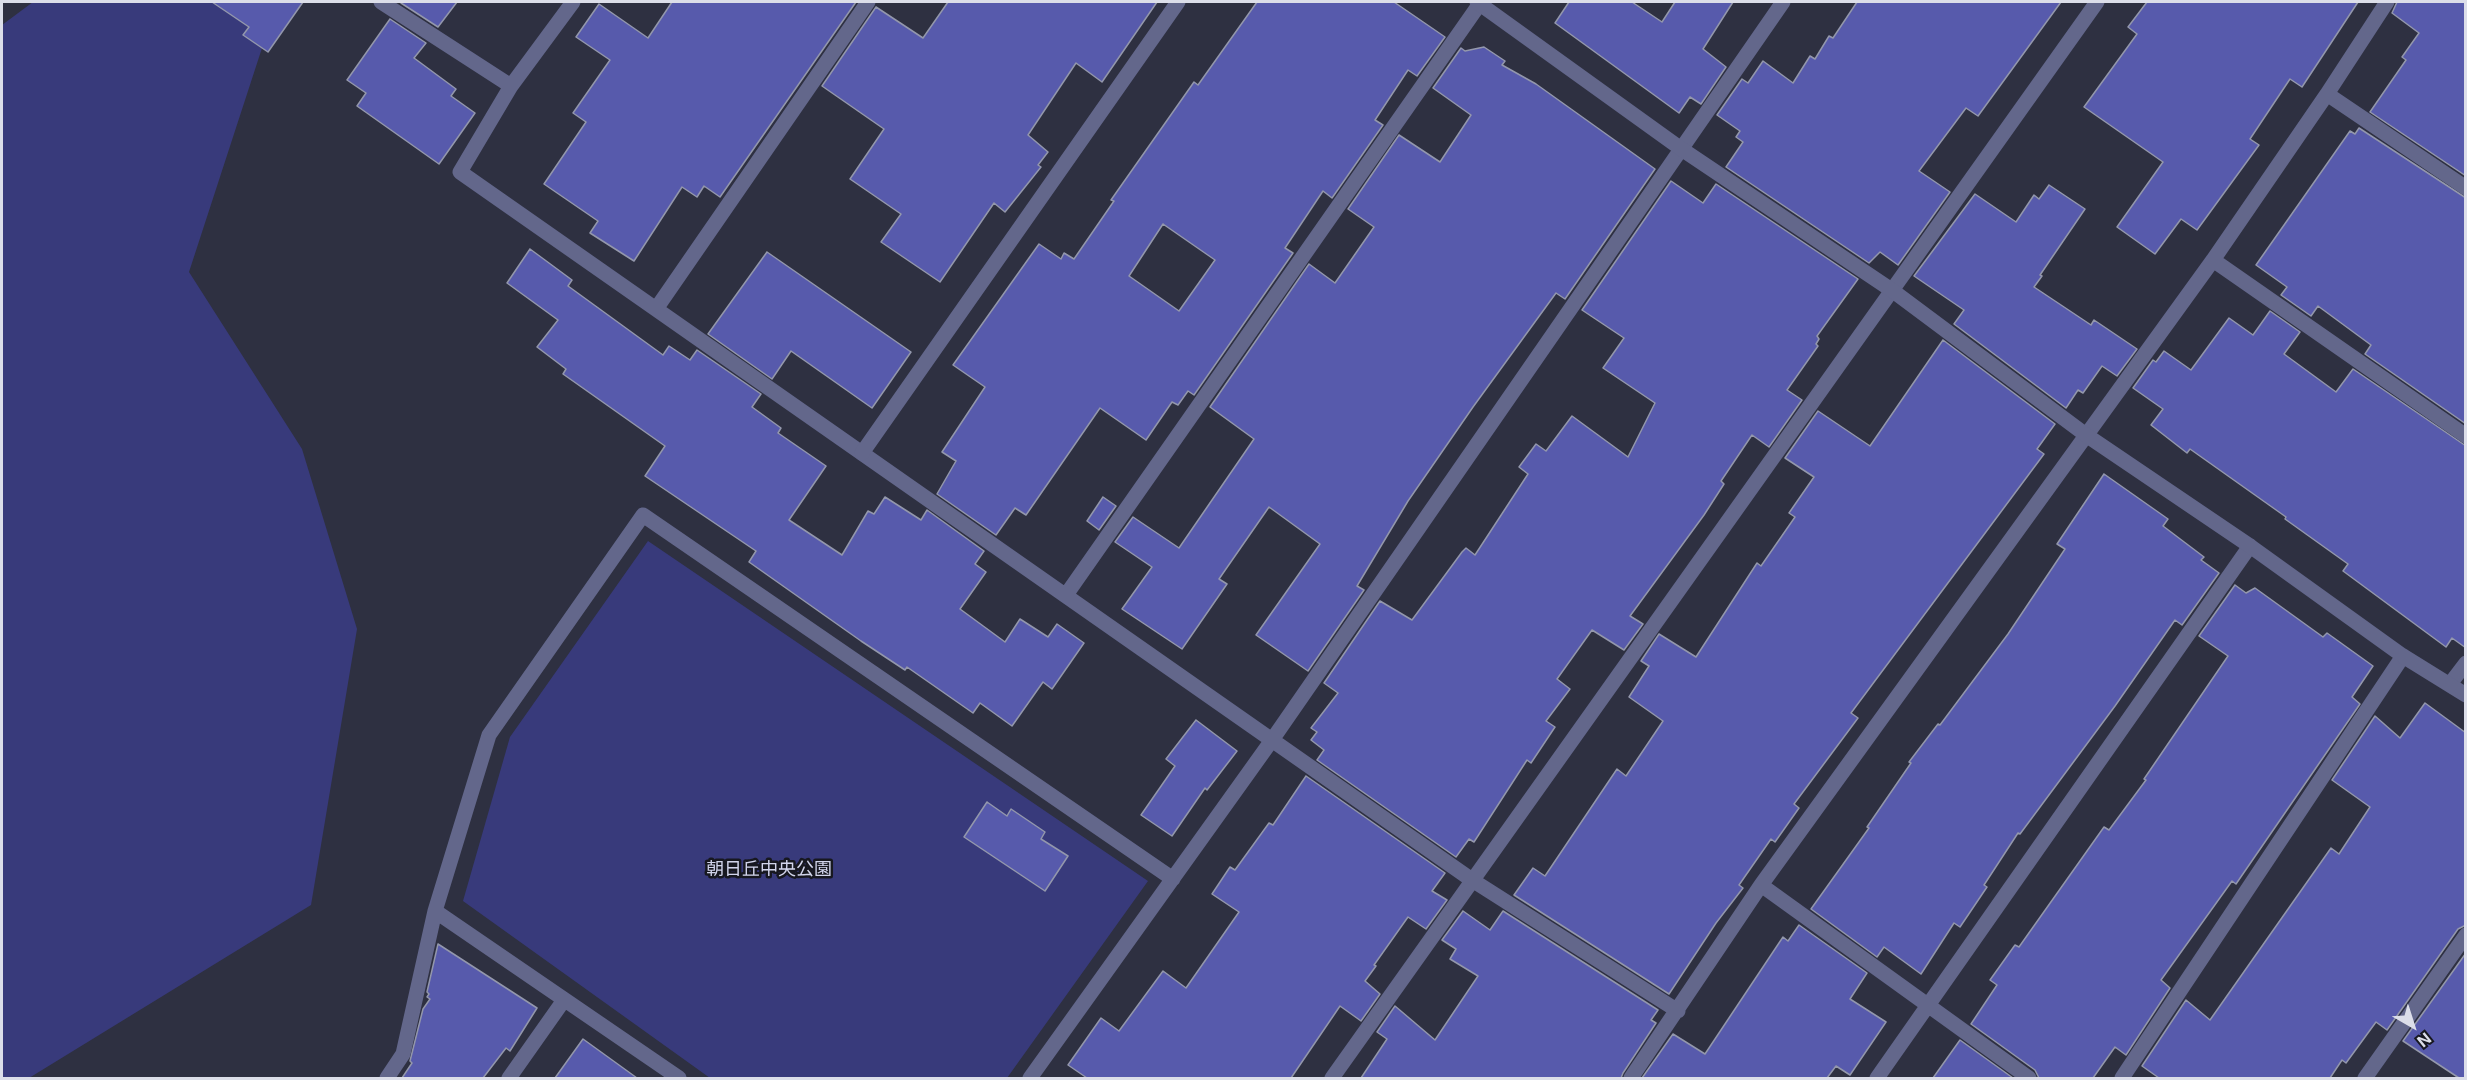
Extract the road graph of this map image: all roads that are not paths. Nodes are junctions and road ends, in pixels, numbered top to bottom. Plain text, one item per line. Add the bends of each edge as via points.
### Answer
1 (381, 2) edge
2 (573, 2) edge
3 (868, 2) edge
4 (1178, 2) edge
5 (1479, 2) edge
6 (1783, 2) edge
7 (2097, 2) edge
8 (2387, 2) edge
9 (511, 86) junction
10 (2328, 94) junction
11 (1680, 148) junction
12 (2466, 188) edge
13 (2212, 260) junction
14 (1893, 291) junction
15 (656, 309) junction
16 (2086, 435) junction
17 (2466, 436) edge
18 (862, 453) junction
19 (2250, 546) junction
20 (1066, 595) junction
21 (2403, 656) junction
22 (2466, 663) edge
23 (2450, 684) junction
24 (2466, 695) edge
25 (1272, 740) junction
26 (1173, 879) junction
27 (1472, 880) junction
28 (1761, 885) junction
29 (435, 911) junction
30 (2466, 935) edge
31 (564, 1000) junction
32 (1928, 1006) junction
33 (1678, 1011) junction
34 (387, 1078) edge
35 (509, 1078) edge
36 (679, 1078) edge
37 (1030, 1078) edge
38 (1332, 1078) edge
39 (1631, 1078) edge
40 (1877, 1078) edge
41 (2029, 1078) edge
42 (2122, 1078) edge
43 (2365, 1078) edge

1 - 9 street
2 - 9 street
3 - 15 street
4 - 18 street
5 - 11 street
5 - 20 street
6 - 11 street
7 - 14 street
8 - 10 street
9 - 15 street via 460,172
10 - 12 street
10 - 13 street
11 - 14 street
11 - 25 street
13 - 16 street
13 - 17 street
14 - 16 street
14 - 27 street
15 - 18 street
16 - 19 street
16 - 28 street
18 - 20 street
19 - 21 street
19 - 32 street
20 - 25 street
21 - 23 street
21 - 42 street
22 - 23 street
23 - 24 street
25 - 26 street
25 - 27 street
26 - 29 street via 643,514 489,735
26 - 37 street
27 - 33 street
27 - 38 street
28 - 32 street
28 - 33 street
29 - 31 street
29 - 34 street via 403,1054
30 - 43 street
31 - 35 street
31 - 36 street
32 - 40 street
32 - 41 street
33 - 39 street

